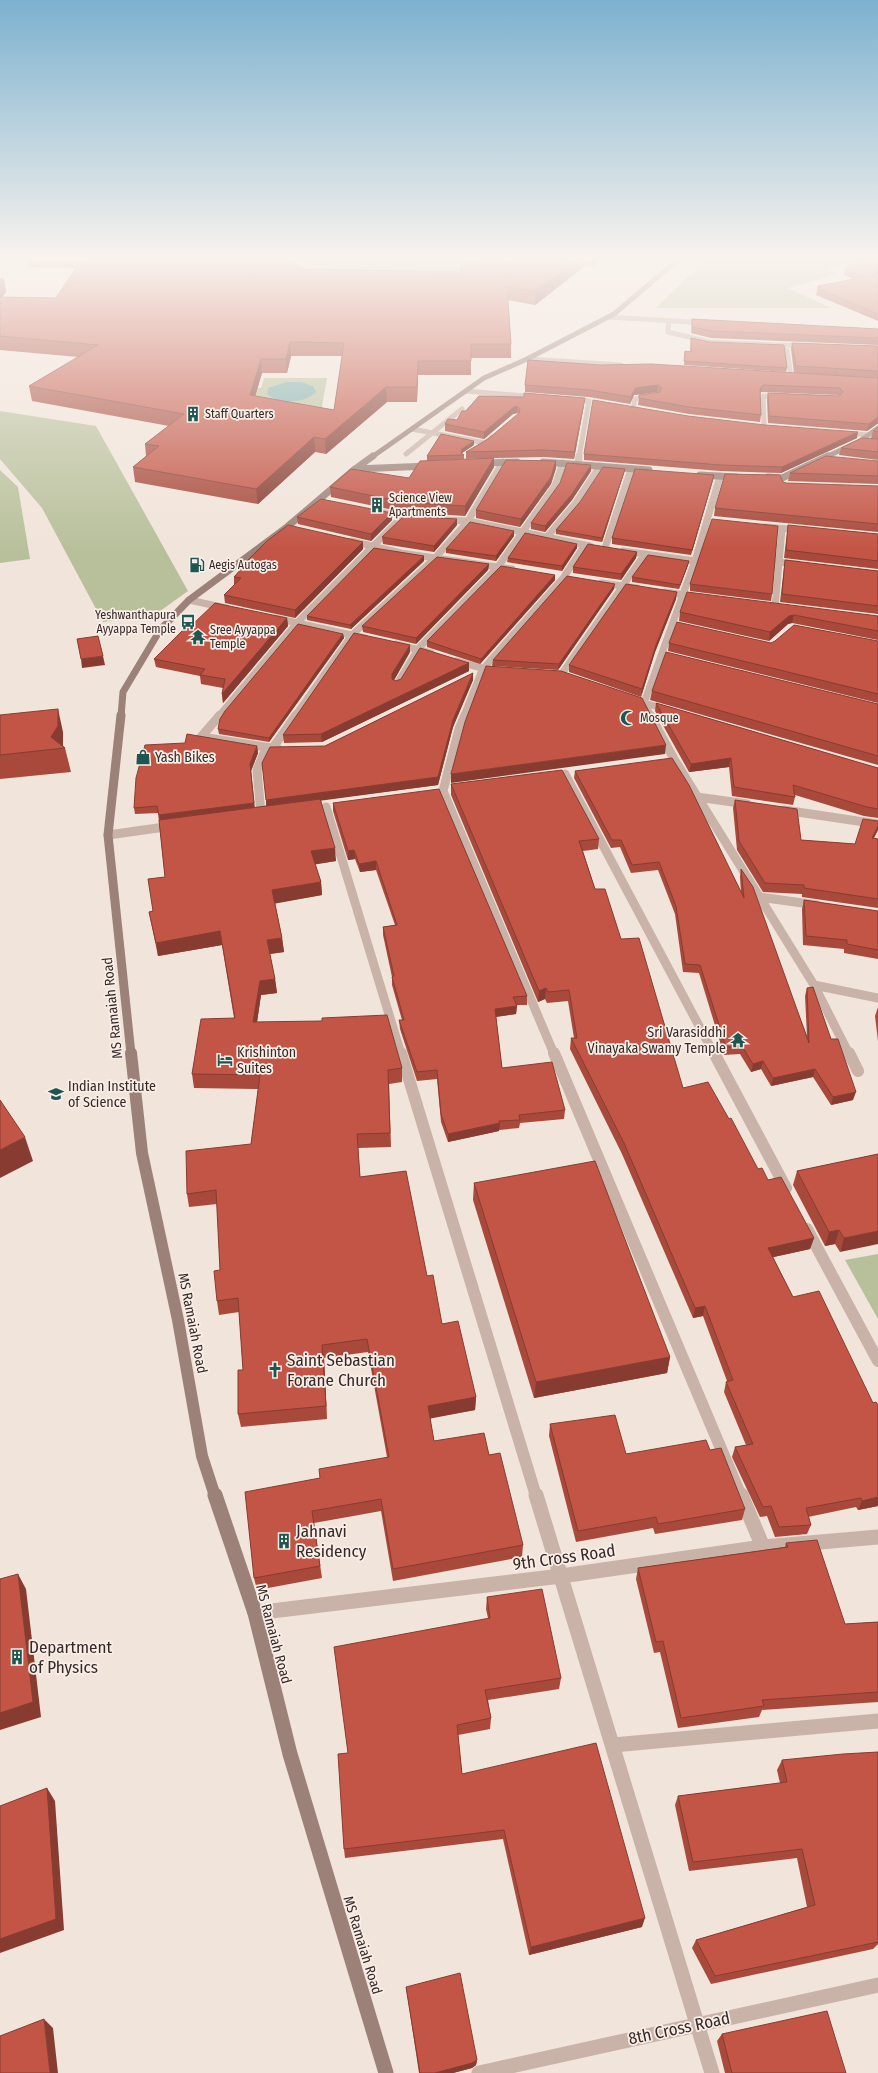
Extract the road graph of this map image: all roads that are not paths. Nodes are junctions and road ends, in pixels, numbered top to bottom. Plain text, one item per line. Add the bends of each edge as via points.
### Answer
1 (533, 356) edge
2 (788, 356) edge
3 (527, 359) junction
4 (628, 366) edge
5 (784, 377) edge
6 (791, 377) junction
7 (799, 378) edge
8 (466, 391) junction
9 (657, 396) edge
10 (543, 397) edge
11 (786, 397) edge
12 (566, 399) edge
13 (588, 401) junction
14 (596, 402) edge
15 (626, 408) edge
16 (462, 409) edge
17 (633, 409) junction
18 (641, 410) edge
19 (756, 426) edge
20 (764, 427) junction
21 (771, 428) edge
22 (412, 429) junction
23 (877, 430) edge
24 (839, 432) edge
25 (431, 433) junction
26 (495, 434) edge
27 (869, 435) junction
28 (860, 441) junction
29 (872, 442) edge
30 (485, 443) junction
31 (478, 447) edge
32 (406, 454) dead end
33 (822, 458) junction
34 (836, 460) edge
35 (503, 462) junction
36 (523, 462) edge
37 (537, 462) edge
38 (563, 463) junction
39 (472, 464) edge
40 (578, 464) junction
41 (433, 466) edge
42 (600, 466) junction
43 (355, 469) junction
44 (632, 469) junction
45 (657, 471) edge
46 (692, 474) edge
47 (720, 476) junction
48 (743, 477) edge
49 (759, 477) edge
50 (782, 478) junction
51 (785, 486) edge
52 (372, 511) edge
53 (402, 517) junction
54 (424, 518) edge
55 (439, 519) edge
56 (468, 521) junction
57 (759, 526) edge
58 (782, 529) junction
59 (811, 531) edge
60 (522, 532) junction
61 (547, 537) junction
62 (345, 540) edge
63 (585, 545) junction
64 (374, 547) junction
65 (606, 548) junction
66 (644, 554) junction
67 (436, 557) junction
68 (695, 561) junction
69 (778, 562) junction
70 (809, 566) edge
71 (498, 567) junction
72 (520, 570) edge
73 (592, 581) edge
74 (621, 586) junction
75 (644, 589) edge
76 (660, 592) edge
77 (683, 595) junction
78 (706, 598) edge
79 (189, 600) junction
80 (767, 606) edge
81 (775, 607) junction
82 (783, 608) edge
83 (235, 610) edge
84 (266, 616) edge
85 (297, 623) junction
86 (352, 635) junction
87 (374, 640) edge
88 (389, 643) edge
89 (418, 649) junction
90 (482, 670) junction
91 (498, 671) edge
92 (561, 676) edge
93 (468, 677) edge
94 (397, 684) edge
95 (629, 698) edge
96 (644, 703) junction
97 (674, 712) edge
98 (269, 748) junction
99 (287, 749) edge
100 (565, 774) edge
101 (697, 797) junction
102 (752, 805) edge
103 (326, 806) dead end
104 (776, 809) edge
105 (261, 814) edge
106 (878, 824) edge
107 (184, 825) edge
108 (108, 835) junction
109 (759, 897) junction
110 (826, 906) edge
111 (814, 985) junction
112 (878, 998) edge
113 (858, 1071) dead end
114 (792, 1200) edge
115 (803, 1222) edge
116 (878, 1361) edge
117 (878, 1537) edge
118 (763, 1547) junction
119 (561, 1576) junction
120 (255, 1613) junction
121 (878, 1721) edge
122 (613, 1745) junction
123 (878, 1985) edge
124 (698, 2024) junction
125 (386, 2073) edge
126 (479, 2073) edge
127 (712, 2073) edge

1 - 3 main road, MS Ramaiah Road
2 - 6 street
3 - 4 street
3 - 8 main road, MS Ramaiah Road via 484,378
5 - 6 street
6 - 7 street
8 - 10 street
8 - 22 main road, MS Ramaiah Road
9 - 17 street via 635,399
11 - 20 street via 763,396
12 - 13 street
13 - 14 street
13 - 40 street
15 - 17 street
16 - 25 street
17 - 18 street
19 - 20 street
20 - 21 street
22 - 25 street
22 - 43 main road, MS Ramaiah Road
23 - 27 main road
24 - 27 street
25 - 30 street
25 - 32 street
26 - 30 street
27 - 28 main road
28 - 29 street
28 - 33 main road
30 - 31 street
33 - 34 street
33 - 50 main road
35 - 36 main road
35 - 39 main road
35 - 56 street
37 - 38 main road
38 - 40 main road
38 - 60 street via 555,486
40 - 42 main road
41 - 43 main road
42 - 44 main road
42 - 61 street via 571,512
43 - 79 main road, MS Ramaiah Road via 290,527
44 - 45 main road
44 - 65 street
46 - 47 main road
47 - 48 main road
47 - 68 street via 711,521
49 - 50 main road
50 - 51 street
52 - 53 street
53 - 54 street
53 - 64 street
55 - 56 street
56 - 60 street
56 - 67 street
57 - 58 street
58 - 59 street
58 - 69 street
60 - 61 street
60 - 71 street
61 - 63 street
62 - 64 street
63 - 65 street
63 - 90 street via 564,577
64 - 67 street
64 - 85 street
65 - 66 street
66 - 68 street
66 - 74 street
67 - 71 street
67 - 86 street
68 - 77 street
69 - 70 street
69 - 81 street
71 - 72 street
71 - 89 street
73 - 74 street
74 - 75 street
74 - 92 street
76 - 77 street
77 - 78 street
77 - 96 street via 675,625
79 - 83 street
79 - 108 main road, MS Ramaiah Road via 160,630 123,692
80 - 81 street
81 - 82 street
84 - 85 street
85 - 86 street
85 - 98 street via 202,737
86 - 87 street
86 - 98 street
88 - 89 street
89 - 90 street
89 - 94 street
90 - 91 street
90 - 93 street
90 - 118 street via 459,729 443,791
95 - 96 street
96 - 97 street
96 - 101 street via 670,760
98 - 99 street
98 - 105 street via 257,770
100 - 114 street
101 - 102 street
101 - 109 street
103 - 119 street
104 - 106 street
107 - 108 street
108 - 120 main road, MS Ramaiah Road via 142,1153 178,1320 202,1456
109 - 110 street
109 - 111 street
111 - 112 street
111 - 113 street
115 - 116 street
117 - 118 street, 9th Cross Road
118 - 119 street, 9th Cross Road
119 - 120 street, 9th Cross Road
119 - 122 street
120 - 125 main road, MS Ramaiah Road via 290,1754
121 - 122 street
122 - 124 street
123 - 124 street, 8th Cross Road
124 - 126 street, 8th Cross Road
124 - 127 street

